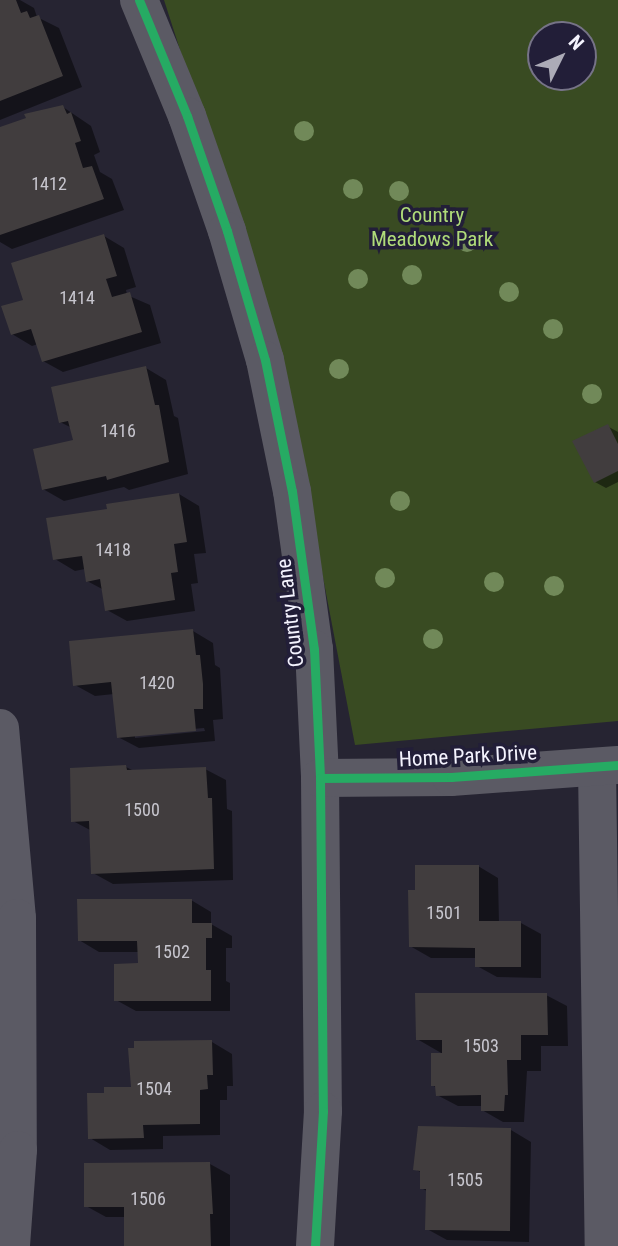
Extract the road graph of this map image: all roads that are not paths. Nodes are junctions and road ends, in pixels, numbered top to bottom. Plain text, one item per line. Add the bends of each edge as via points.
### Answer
1 (139, 0) edge
2 (0, 728) edge
3 (607, 766) edge
4 (320, 778) junction
5 (11, 1246) edge
6 (315, 1246) edge
7 (604, 1246) edge

1 - 4 street, Country Lane via 196,142 265,360 292,491 314,649
2 - 5 street via 17,918 18,1150
3 - 4 street, Home Park Drive via 451,777
3 - 7 street
4 - 6 street, Country Lane via 323,1111

